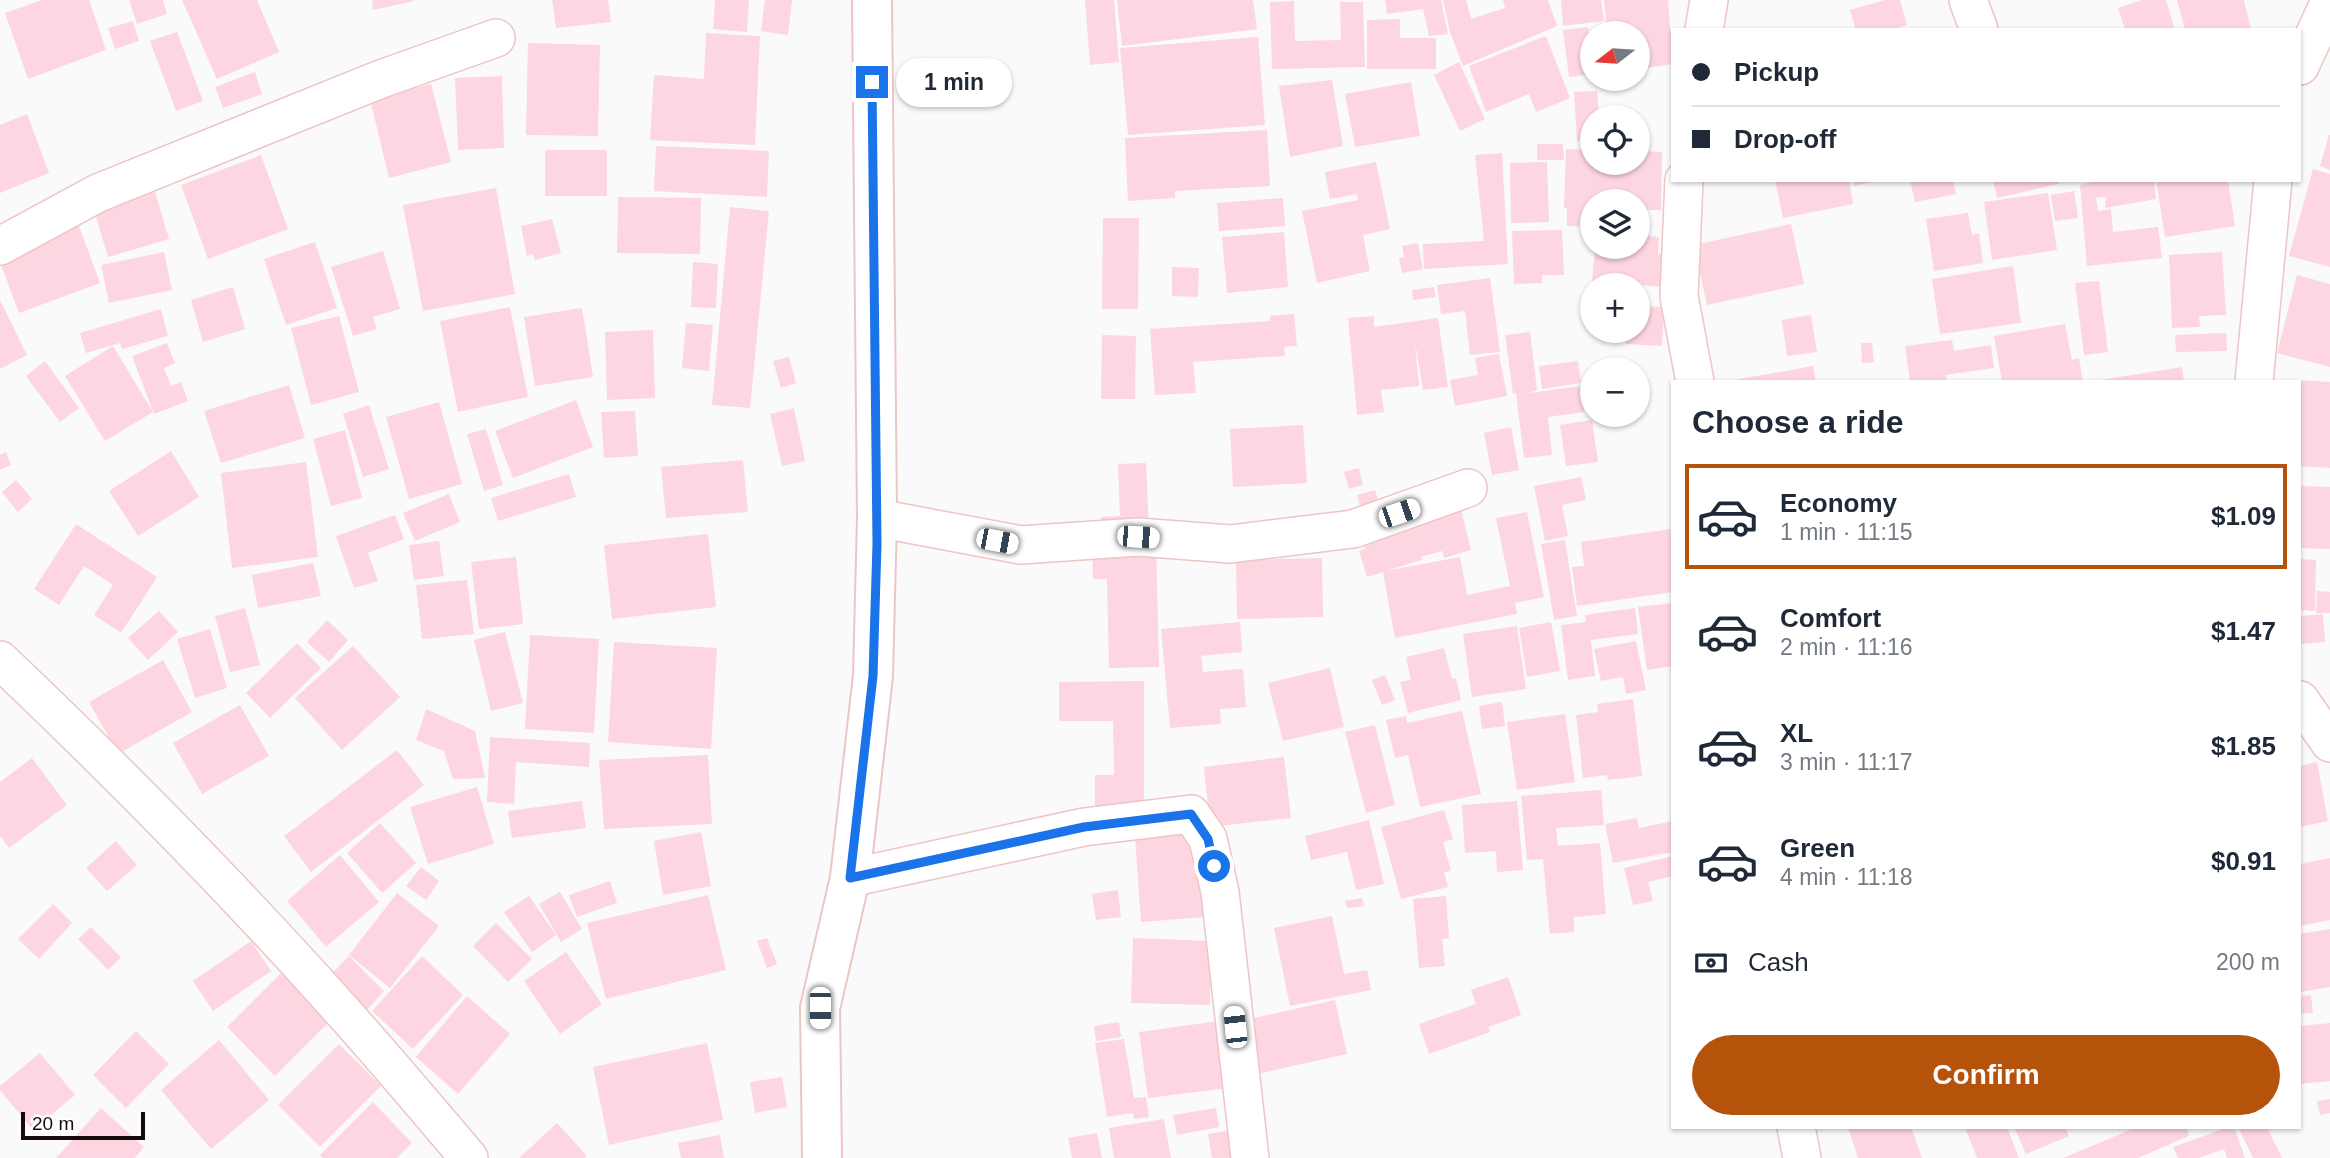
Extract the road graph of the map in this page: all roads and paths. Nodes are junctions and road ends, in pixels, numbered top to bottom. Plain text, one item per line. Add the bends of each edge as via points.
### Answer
1 (872, 0) edge
2 (1709, 0) edge
3 (1968, 0) edge
4 (2330, 1) edge
5 (1704, 28) edge
6 (1978, 28) edge
7 (496, 38) dead end
8 (2301, 64) edge
9 (1684, 182) edge
10 (2273, 182) edge
11 (0, 246) edge
12 (1695, 380) edge
13 (2254, 380) edge
14 (1468, 488) dead end
15 (877, 518) junction
16 (0, 660) edge
17 (2301, 701) edge
18 (2330, 743) edge
19 (850, 878) junction
20 (1796, 1129) edge
21 (469, 1158) edge
22 (822, 1158) edge
23 (1250, 1158) edge
24 (1802, 1158) edge

1 - 15 street
2 - 5 street
3 - 6 street
4 - 8 street
7 - 11 street via 381,79 98,193
9 - 12 street via 1679,296
10 - 13 street
14 - 15 street via 1353,529 1230,544 1138,537 1021,545
15 - 19 street via 873,676
16 - 21 street via 225,884
17 - 18 street
19 - 22 street via 820,1008
19 - 23 street via 1084,827 1191,814 1208,839 1220,892
20 - 24 street

